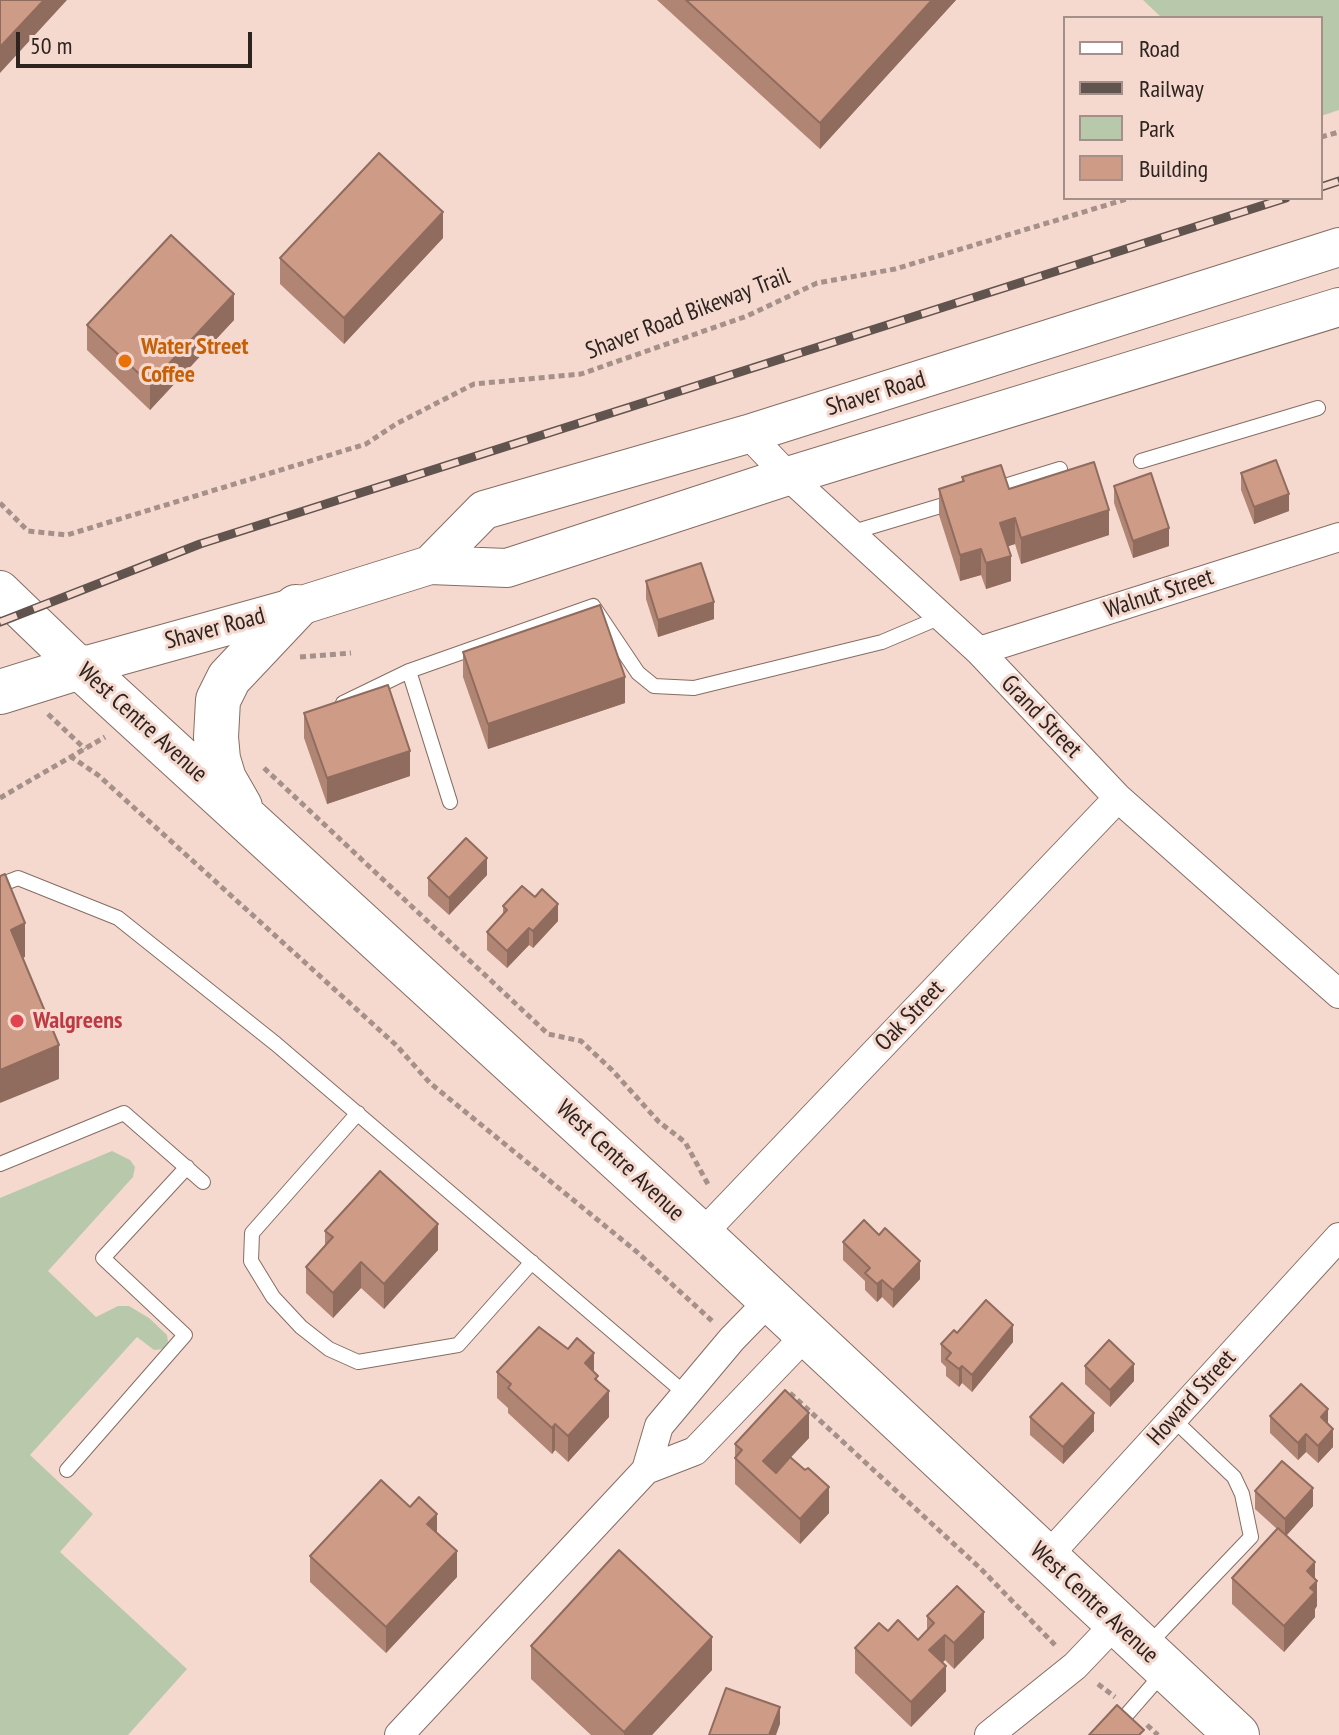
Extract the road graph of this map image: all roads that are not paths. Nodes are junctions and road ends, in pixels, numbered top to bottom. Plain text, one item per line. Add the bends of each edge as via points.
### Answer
1 (1339, 247) edge
2 (1339, 307) edge
3 (1318, 408) dead end
4 (748, 434) junction
5 (1141, 461) dead end
6 (1060, 469) edge
7 (788, 476) junction
8 (850, 533) junction
9 (1339, 537) edge
10 (430, 565) junction
11 (0, 590) edge
12 (296, 607) junction
13 (941, 617) junction
14 (979, 651) junction
15 (80, 667) junction
16 (409, 671) junction
17 (0, 692) edge
18 (326, 713) edge
19 (1118, 798) junction
20 (450, 802) dead end
21 (245, 816) junction
22 (0, 885) edge
23 (1339, 994) edge
24 (358, 1113) junction
25 (0, 1164) edge
26 (187, 1167) junction
27 (203, 1182) dead end
28 (715, 1220) junction
29 (1339, 1237) edge
30 (532, 1262) junction
31 (770, 1300) junction
32 (807, 1334) junction
33 (687, 1395) junction
34 (1173, 1419) junction
35 (67, 1470) dead end
36 (646, 1470) junction
37 (1046, 1558) junction
38 (1142, 1647) junction
39 (399, 1735) edge
40 (989, 1735) edge
41 (1109, 1735) edge
42 (1237, 1735) edge

1 - 4 main road, Shaver Road
2 - 7 main road, Shaver Road
3 - 5 lane
4 - 7 street, Grand Street
4 - 10 main road, Shaver Road via 484,510
6 - 8 lane
7 - 8 street, Grand Street
7 - 10 main road, Shaver Road via 507,568
8 - 13 street, Grand Street
9 - 14 street, Walnut Street
10 - 12 main road, Shaver Road
11 - 15 main road, West Centre Avenue
12 - 15 main road, Shaver Road
12 - 21 main road via 229,678 218,700 218,759
13 - 14 street, Grand Street
13 - 16 lane via 882,642 694,688 654,686 638,673 593,606
14 - 19 street, Grand Street
15 - 17 main road, Shaver Road
15 - 21 main road, West Centre Avenue
16 - 18 lane
16 - 20 lane
19 - 23 street, Grand Street
19 - 28 street, Oak Street
21 - 28 main road, West Centre Avenue
22 - 24 lane via 18,878 118,918
24 - 30 lane
24 - 30 lane via 252,1233 251,1261 273,1297 301,1327 329,1349 358,1362 458,1345
25 - 26 lane via 124,1113
26 - 27 lane
26 - 35 lane via 103,1258 185,1335
28 - 31 main road, West Centre Avenue
29 - 34 street, Howard Street
30 - 33 lane
31 - 32 main road, West Centre Avenue
31 - 33 street
32 - 36 street via 695,1451
32 - 37 main road, West Centre Avenue
33 - 36 street via 659,1426
34 - 37 street, Howard Street
34 - 38 lane via 1234,1477 1251,1537
36 - 39 street
37 - 38 main road, West Centre Avenue
38 - 40 street via 1075,1666
38 - 41 lane via 1132,1710
38 - 42 main road, West Centre Avenue

